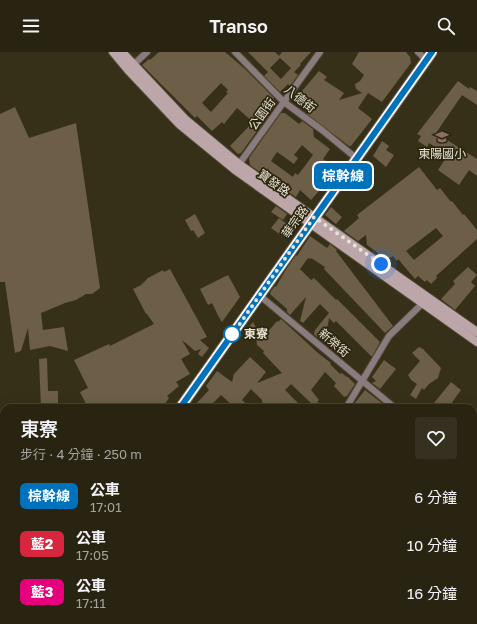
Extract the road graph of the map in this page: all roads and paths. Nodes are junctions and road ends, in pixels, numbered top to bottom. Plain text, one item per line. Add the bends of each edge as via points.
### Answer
1 (113, 52) edge
2 (122, 52) edge
3 (148, 52) edge
4 (235, 52) edge
5 (320, 52) edge
6 (418, 52) edge
7 (429, 56) edge
8 (130, 68) junction
9 (284, 102) junction
10 (356, 158) junction
11 (237, 167) junction
12 (312, 220) junction
13 (259, 295) junction
14 (425, 301) junction
15 (477, 332) edge
16 (477, 342) edge
17 (363, 381) junction
18 (183, 404) edge
19 (349, 404) edge
20 (390, 404) edge

1 - 8 main road, 寶發路
2 - 8 main road, 寶發路
3 - 8 street
4 - 9 street, 八德街
5 - 9 street, 公園街
6 - 7 street
7 - 10 main road, 華宗路
8 - 11 main road, 寶發路
9 - 10 street, 八德街
9 - 11 street, 公園街
10 - 12 main road, 華宗路
11 - 12 main road, 寶發路
12 - 13 main road, 華宗路
12 - 14 main road, 寶發路 via 393,272
13 - 17 street, 新榮街
13 - 18 main road, 華宗路
14 - 15 main road, 寶發路
14 - 16 main road, 寶發路
14 - 17 street via 389,336
17 - 19 street
17 - 20 street, 新榮街

